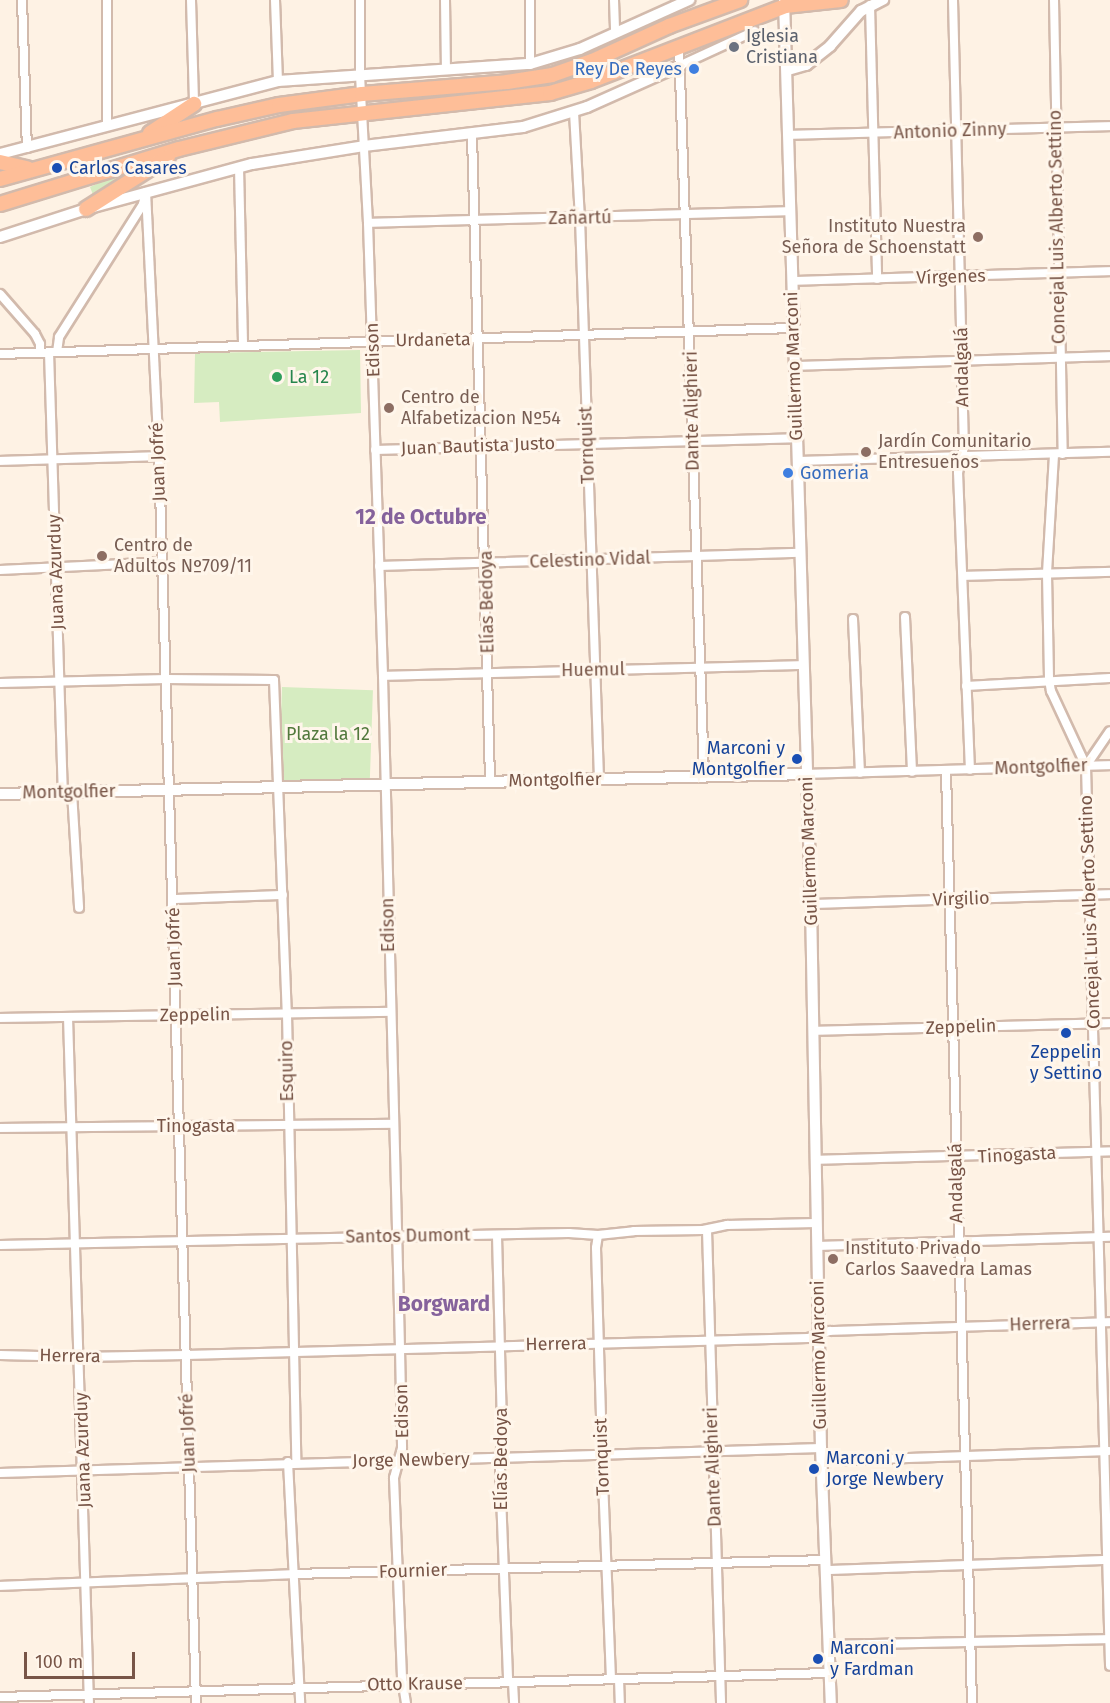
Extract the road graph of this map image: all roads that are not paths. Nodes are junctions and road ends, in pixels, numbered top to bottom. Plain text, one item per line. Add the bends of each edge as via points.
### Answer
1 (22, 0) edge
2 (107, 0) edge
3 (191, 0) edge
4 (275, 0) edge
5 (360, 0) edge
6 (445, 0) edge
7 (530, 0) edge
8 (614, 0) edge
9 (689, 0) edge
10 (711, 0) edge
11 (740, 0) edge
12 (841, 0) edge
13 (883, 0) edge
14 (953, 0) edge
15 (1054, 0) edge
16 (785, 3) edge
17 (870, 5) junction
18 (669, 26) junction
19 (755, 31) dead end
20 (615, 32) junction
21 (679, 46) junction
22 (530, 64) junction
23 (681, 65) junction
24 (446, 69) junction
25 (788, 70) junction
26 (360, 75) junction
27 (279, 81) junction
28 (362, 94) junction
29 (194, 104) junction
30 (574, 112) junction
31 (363, 114) junction
32 (107, 126) junction
33 (1110, 126) edge
34 (1056, 128) junction
35 (957, 130) junction
36 (873, 133) junction
37 (472, 135) junction
38 (789, 135) junction
39 (135, 142) junction
40 (364, 146) junction
41 (27, 148) junction
42 (179, 149) junction
43 (0, 154) edge
44 (0, 162) edge
45 (41, 167) junction
46 (239, 167) junction
47 (0, 179) edge
48 (146, 192) junction
49 (0, 204) edge
50 (87, 209) junction
51 (791, 211) junction
52 (687, 214) junction
53 (580, 218) junction
54 (475, 220) junction
55 (368, 223) junction
56 (0, 237) edge
57 (1110, 271) edge
58 (1058, 273) junction
59 (960, 276) junction
60 (876, 279) junction
61 (792, 281) junction
62 (0, 294) edge
63 (793, 328) junction
64 (690, 332) junction
65 (584, 335) junction
66 (478, 339) junction
67 (372, 341) junction
68 (243, 345) junction
69 (153, 347) junction
70 (49, 352) junction
71 (0, 354) edge
72 (1110, 356) edge
73 (1059, 357) junction
74 (962, 360) junction
75 (794, 366) junction
76 (796, 438) junction
77 (692, 440) junction
78 (587, 442) junction
79 (483, 446) junction
80 (375, 450) junction
81 (1110, 453) edge
82 (1058, 455) junction
83 (159, 456) junction
84 (961, 458) junction
85 (51, 460) junction
86 (0, 461) edge
87 (798, 461) junction
88 (800, 553) junction
89 (697, 557) junction
90 (591, 561) junction
91 (161, 562) junction
92 (486, 563) junction
93 (379, 566) junction
94 (56, 567) junction
95 (0, 570) edge
96 (1110, 572) edge
97 (1047, 574) junction
98 (964, 576) junction
99 (905, 617) dead end
100 (853, 619) dead end
101 (804, 665) junction
102 (699, 668) junction
103 (595, 670) junction
104 (488, 673) junction
105 (383, 676) junction
106 (1110, 678) edge
107 (166, 679) junction
108 (1049, 680) junction
109 (60, 681) junction
110 (0, 683) edge
111 (966, 686) junction
112 (1110, 731) edge
113 (1110, 765) edge
114 (1086, 766) junction
115 (969, 770) junction
116 (912, 772) junction
117 (946, 772) junction
118 (860, 773) junction
119 (807, 774) junction
120 (704, 776) junction
121 (599, 779) junction
122 (490, 781) junction
123 (385, 784) junction
124 (279, 787) junction
125 (169, 790) junction
126 (68, 792) junction
127 (0, 794) edge
128 (1110, 894) edge
129 (283, 895) junction
130 (1089, 895) junction
131 (173, 899) junction
132 (950, 899) junction
133 (811, 904) junction
134 (79, 908) dead end
135 (390, 1012) junction
136 (286, 1014) junction
137 (176, 1015) junction
138 (68, 1017) junction
139 (0, 1018) edge
140 (1094, 1023) junction
141 (1110, 1023) edge
142 (953, 1027) junction
143 (813, 1031) junction
144 (393, 1124) junction
145 (288, 1125) junction
146 (72, 1126) junction
147 (179, 1126) junction
148 (0, 1128) edge
149 (1110, 1151) edge
150 (1097, 1152) junction
151 (956, 1158) junction
152 (815, 1160) junction
153 (816, 1223) junction
154 (707, 1230) junction
155 (598, 1235) junction
156 (397, 1236) junction
157 (497, 1236) junction
158 (1110, 1237) edge
159 (290, 1238) junction
160 (1098, 1238) junction
161 (183, 1242) junction
162 (957, 1242) junction
163 (76, 1243) junction
164 (0, 1245) edge
165 (817, 1246) junction
166 (1099, 1322) junction
167 (1110, 1322) edge
168 (960, 1328) junction
169 (819, 1336) junction
170 (710, 1341) junction
171 (600, 1344) junction
172 (500, 1346) junction
173 (400, 1348) junction
174 (293, 1352) junction
175 (0, 1355) edge
176 (186, 1355) junction
177 (80, 1357) junction
178 (821, 1448) junction
179 (1107, 1451) edge
180 (713, 1452) junction
181 (602, 1455) junction
182 (964, 1455) junction
183 (500, 1458) junction
184 (400, 1461) junction
185 (822, 1461) junction
186 (292, 1462) junction
187 (189, 1466) junction
188 (83, 1469) junction
189 (0, 1473) edge
190 (1108, 1548) edge
191 (1106, 1560) junction
192 (716, 1564) junction
193 (970, 1564) junction
194 (826, 1565) junction
195 (606, 1567) junction
196 (503, 1569) junction
197 (397, 1572) junction
198 (293, 1574) junction
199 (192, 1577) junction
200 (86, 1582) junction
201 (0, 1586) edge
202 (1110, 1639) edge
203 (971, 1642) junction
204 (828, 1646) junction
205 (1110, 1666) edge
206 (829, 1673) junction
207 (720, 1676) junction
208 (615, 1679) junction
209 (510, 1682) junction
210 (404, 1684) junction
211 (299, 1687) junction
212 (196, 1690) junction
213 (89, 1693) junction
214 (0, 1697) edge
215 (89, 1703) edge
216 (196, 1703) edge
217 (300, 1703) edge
218 (406, 1703) edge
219 (514, 1703) edge
220 (620, 1703) edge
221 (721, 1703) edge
222 (831, 1703) edge
223 (972, 1703) edge

1 - 41 street
2 - 32 street
3 - 29 street
4 - 27 street
5 - 26 street
6 - 24 street
7 - 22 street
8 - 20 street
9 - 20 street
10 - 18 highway
11 - 18 highway
12 - 16 highway
13 - 17 street
14 - 35 street, Andalgalá
15 - 34 street, Concejal Luis Alberto Settino
16 - 21 highway
16 - 25 street, Guillermo Marconi
17 - 25 street via 807,65
17 - 36 street
18 - 28 highway via 552,75
19 - 23 street
20 - 22 street via 569,54
21 - 23 street, Dante Alighieri
21 - 31 highway via 550,93
22 - 24 street
23 - 30 street
23 - 52 street, Dante Alighieri
24 - 26 street
25 - 38 street, Guillermo Marconi
26 - 27 street
26 - 28 street
27 - 29 street
28 - 31 street, Edison
28 - 39 highway via 247,112
29 - 32 street
29 - 39 highway
30 - 37 street via 523,127
30 - 53 street, Tornquist
31 - 40 street, Edison
31 - 42 highway via 293,122
32 - 41 street
33 - 34 street, Antonio Zinny
34 - 35 street, Antonio Zinny
34 - 58 street, Concejal Luis Alberto Settino
35 - 36 street, Antonio Zinny
35 - 59 street, Andalgalá
36 - 38 street, Antonio Zinny
36 - 60 street
37 - 40 street
37 - 54 street, Elías Bedoya
38 - 51 street, Guillermo Marconi
39 - 45 highway
40 - 46 street
40 - 55 street, Edison
41 - 43 street
42 - 49 highway
42 - 50 highway
44 - 45 highway
45 - 47 highway
46 - 48 street
46 - 68 street
48 - 50 street
48 - 69 street, Juan Jofré
48 - 70 street via 143,204
50 - 56 street
51 - 52 street, Zañartú
51 - 61 street, Guillermo Marconi
52 - 53 street, Zañartú
52 - 64 street, Dante Alighieri
53 - 54 street, Zañartú
53 - 65 street, Tornquist
54 - 55 street, Zañartú
54 - 66 street, Elías Bedoya
55 - 67 street, Edison
57 - 58 street, Vírgenes
58 - 59 street, Vírgenes
58 - 73 street, Concejal Luis Alberto Settino
59 - 60 street, Vírgenes
59 - 74 street, Andalgalá
60 - 61 street, Vírgenes
61 - 63 street, Guillermo Marconi
62 - 70 street
63 - 64 street, Urdaneta
63 - 75 street, Guillermo Marconi
64 - 65 street, Urdaneta
64 - 77 street, Dante Alighieri
65 - 66 street, Urdaneta
65 - 78 street, Tornquist
66 - 67 street, Urdaneta
66 - 79 street, Elías Bedoya
67 - 68 street, Urdaneta
67 - 80 street, Edison
68 - 69 street, Urdaneta
69 - 70 street, Urdaneta
69 - 83 street, Juan Jofré
70 - 71 street, Urdaneta
70 - 85 street, Juana Azurduy
72 - 73 street
73 - 74 street
73 - 82 street, Concejal Luis Alberto Settino
74 - 75 street
74 - 84 street, Andalgalá
75 - 76 street, Guillermo Marconi
76 - 77 street, Juan Bautista Justo
76 - 87 street, Guillermo Marconi
77 - 78 street, Juan Bautista Justo
77 - 89 street, Dante Alighieri
78 - 79 street, Juan Bautista Justo
78 - 90 street, Tornquist
79 - 80 street, Juan Bautista Justo
79 - 92 street, Elías Bedoya
80 - 93 street, Edison
81 - 82 street
82 - 84 street
82 - 97 street, Concejal Luis Alberto Settino
83 - 85 street
83 - 91 street, Juan Jofré
84 - 87 street
84 - 98 street, Andalgalá via 958,472
85 - 86 street
85 - 94 street, Juana Azurduy
87 - 88 street, Guillermo Marconi
88 - 89 street, Celestino Vidal
88 - 101 street, Guillermo Marconi
89 - 90 street, Celestino Vidal
89 - 102 street, Dante Alighieri
90 - 92 street, Celestino Vidal
90 - 103 street, Tornquist
91 - 94 street
91 - 107 street, Juan Jofré
92 - 93 street, Celestino Vidal
92 - 104 street, Elías Bedoya
93 - 105 street, Edison
94 - 95 street
94 - 109 street, Juana Azurduy
96 - 97 street
97 - 98 street
97 - 108 street, Concejal Luis Alberto Settino
98 - 111 street, Andalgalá
99 - 116 street
100 - 118 street
101 - 102 street, Huemul
101 - 119 street, Guillermo Marconi
102 - 103 street, Huemul
102 - 120 street, Dante Alighieri
103 - 104 street, Huemul
103 - 121 street, Tornquist
104 - 105 street, Huemul
104 - 122 street, Elías Bedoya
105 - 123 street, Edison
106 - 108 street
107 - 109 street
107 - 124 street, Esquiro via 274,680
107 - 125 street, Juan Jofré
108 - 111 street
108 - 114 street, Concejal Luis Alberto Settino
109 - 110 street
109 - 126 street, Juana Azurduy
111 - 115 street, Andalgalá
112 - 114 street
113 - 114 street, Montgolfier
114 - 115 street, Montgolfier
114 - 130 street, Concejal Luis Alberto Settino
115 - 117 street, Montgolfier
116 - 117 street, Montgolfier
116 - 118 street, Montgolfier
117 - 132 street, Andalgalá
118 - 119 street, Montgolfier
119 - 120 street, Montgolfier
119 - 133 street, Guillermo Marconi
120 - 121 street, Montgolfier
121 - 122 street, Montgolfier
122 - 123 street, Montgolfier
123 - 124 street, Montgolfier
123 - 135 street, Edison
124 - 125 street, Montgolfier
124 - 129 street, Esquiro
125 - 126 street, Montgolfier
125 - 131 street, Juan Jofré
126 - 127 street, Montgolfier
126 - 134 street, Juana Azurduy
128 - 130 street, Virgilio
129 - 131 street
129 - 136 street, Esquiro
130 - 132 street, Virgilio
130 - 140 street, Concejal Luis Alberto Settino
131 - 137 street, Juan Jofré
132 - 133 street, Virgilio
132 - 142 street, Andalgalá
133 - 143 street, Guillermo Marconi
135 - 136 street, Zeppelin
135 - 144 street, Edison
136 - 137 street, Zeppelin
136 - 145 street, Esquiro
137 - 138 street, Zeppelin
137 - 147 street, Juan Jofré
138 - 139 street, Zeppelin
138 - 146 street, Juana Azurduy
140 - 141 street, Zeppelin
140 - 142 street, Zeppelin
140 - 150 street, Concejal Luis Alberto Settino
142 - 143 street, Zeppelin
142 - 151 street, Andalgalá
143 - 152 street, Guillermo Marconi
144 - 145 street, Tinogasta
144 - 156 street, Edison
145 - 147 street, Tinogasta
145 - 159 street, Esquiro
146 - 147 street, Tinogasta
146 - 148 street, Tinogasta
146 - 163 street, Juana Azurduy
147 - 161 street, Juan Jofré
149 - 150 street, Tinogasta
150 - 151 street, Tinogasta
150 - 160 street, Concejal Luis Alberto Settino
151 - 152 street, Tinogasta
151 - 162 street, Andalgalá
152 - 153 street, Guillermo Marconi
153 - 154 street, Santos Dumont via 727,1225
153 - 165 street, Guillermo Marconi
154 - 155 street, Santos Dumont
154 - 170 street, Dante Alighieri
155 - 157 street, Santos Dumont
155 - 171 street, Tornquist
156 - 157 street, Santos Dumont
156 - 159 street, Santos Dumont
156 - 173 street, Edison
157 - 172 street, Elías Bedoya
158 - 160 street
159 - 161 street, Santos Dumont
159 - 174 street, Esquiro
160 - 162 street
160 - 166 street, Concejal Luis Alberto Settino
161 - 163 street, Santos Dumont
161 - 176 street, Juan Jofré
162 - 165 street
162 - 168 street, Andalgalá
163 - 164 street, Santos Dumont
163 - 177 street, Juana Azurduy
165 - 169 street, Guillermo Marconi
166 - 167 street, Herrera
166 - 168 street, Herrera
166 - 179 street, Concejal Luis Alberto Settino
168 - 169 street, Herrera via 830,1331
168 - 182 street, Andalgalá
169 - 170 street, Herrera
169 - 178 street, Guillermo Marconi
170 - 171 street, Herrera
170 - 180 street, Dante Alighieri
171 - 172 street, Herrera
171 - 181 street, Tornquist
172 - 173 street, Herrera
172 - 183 street, Elías Bedoya
173 - 174 street, Herrera
173 - 184 street, Edison
174 - 176 street, Herrera
174 - 186 street, Esquiro
175 - 177 street, Herrera
176 - 177 street, Herrera
176 - 187 street, Juan Jofré
177 - 188 street, Juana Azurduy
178 - 180 street, Jorge Newbery
178 - 185 street, Guillermo Marconi
179 - 182 street
179 - 190 street, Concejal Luis Alberto Settino
180 - 181 street, Jorge Newbery
180 - 192 street, Dante Alighieri
181 - 183 street, Jorge Newbery
181 - 195 street, Tornquist
182 - 185 street
182 - 193 street, Andalgalá
183 - 184 street, Jorge Newbery
183 - 196 street, Elías Bedoya
184 - 186 street, Jorge Newbery
184 - 197 street, Edison via 394,1478
185 - 194 street, Guillermo Marconi
186 - 187 street, Jorge Newbery
186 - 198 street, Esquiro
187 - 188 street, Jorge Newbery
187 - 199 street, Juan Jofré
188 - 189 street, Jorge Newbery
188 - 200 street, Juana Azurduy
190 - 191 street, Concejal Luis Alberto Settino
191 - 193 street, Fournier
191 - 202 street, Concejal Luis Alberto Settino
192 - 194 street, Fournier
192 - 195 street, Fournier
192 - 207 street, Dante Alighieri
193 - 194 street, Fournier
193 - 203 street, Andalgalá
194 - 204 street, Guillermo Marconi
195 - 196 street, Fournier
195 - 208 street, Tornquist
196 - 197 street, Fournier
196 - 209 street, Elías Bedoya
197 - 198 street, Fournier
197 - 210 street, Edison
198 - 199 street, Fournier
198 - 211 street, Esquiro
199 - 200 street, Fournier
199 - 212 street, Juan Jofré
200 - 201 street, Fournier
200 - 213 street, Juana Azurduy
202 - 203 street
202 - 205 street, Concejal Luis Alberto Settino
203 - 204 street
203 - 223 street, Andalgalá
204 - 206 street, Guillermo Marconi
206 - 207 street, Otto Krause
206 - 222 street, Guillermo Marconi
207 - 208 street, Otto Krause
207 - 221 street, Dante Alighieri
208 - 209 street, Otto Krause
208 - 220 street, Tornquist
209 - 210 street, Otto Krause
209 - 219 street, Elías Bedoya
210 - 211 street, Otto Krause
210 - 218 street, Edison
211 - 212 street, Otto Krause
211 - 217 street, Esquiro
212 - 213 street, Otto Krause
212 - 216 street, Juan Jofré
213 - 214 street, Otto Krause
213 - 215 street, Juana Azurduy

